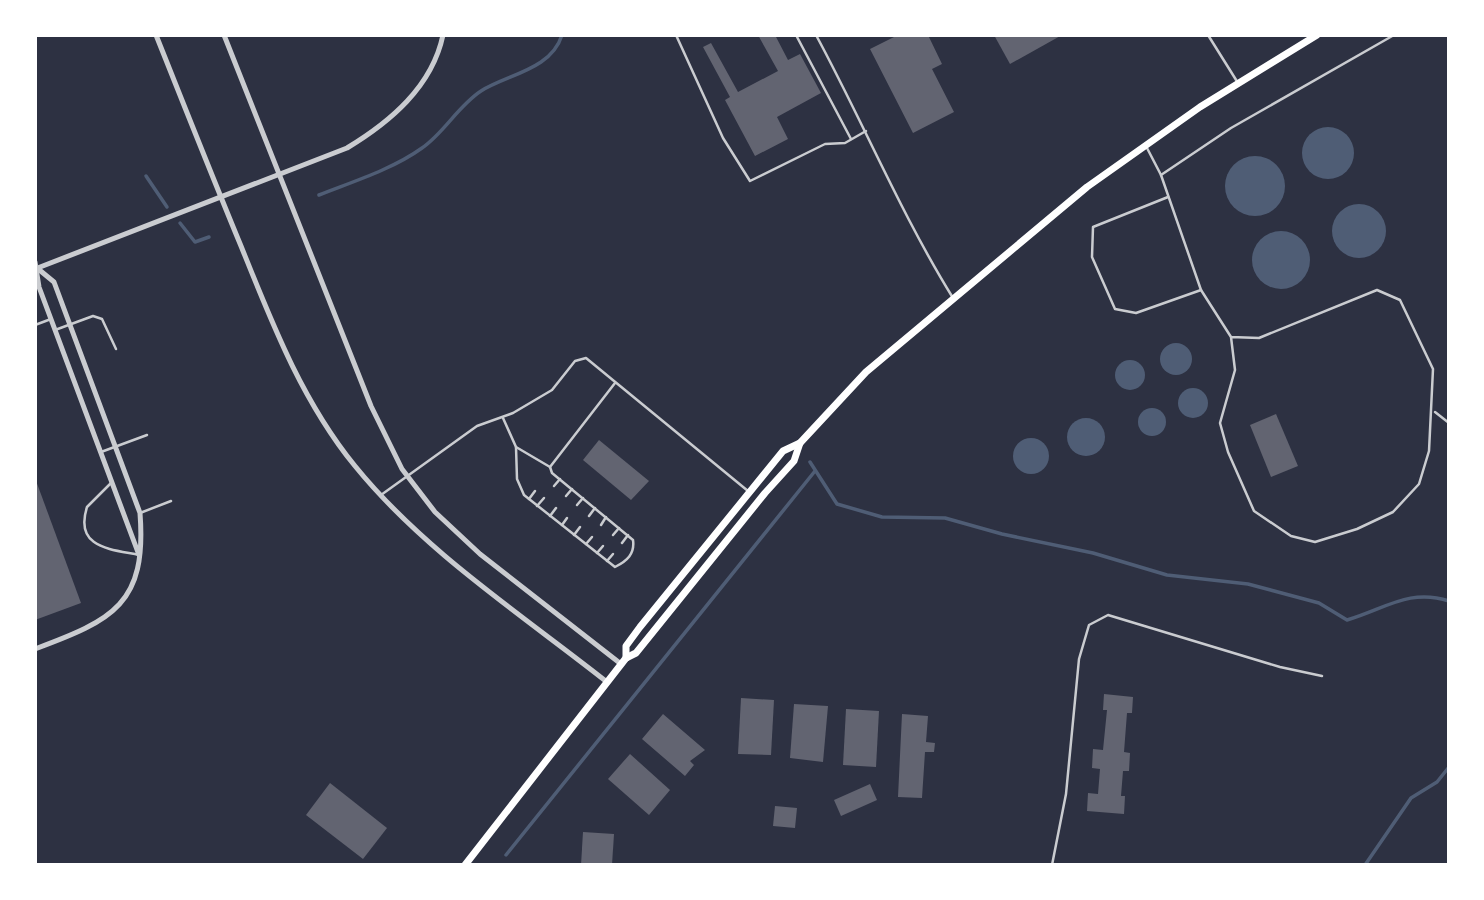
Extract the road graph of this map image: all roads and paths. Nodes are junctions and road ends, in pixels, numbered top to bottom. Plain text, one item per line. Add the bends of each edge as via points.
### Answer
1 (156, 35) edge
2 (223, 35) edge
3 (443, 35) edge
4 (676, 35) edge
5 (796, 35) edge
6 (816, 35) edge
7 (1208, 35) edge
8 (1317, 35) edge
9 (1394, 35) edge
10 (1238, 83) junction
11 (866, 131) junction
12 (851, 139) junction
13 (1145, 145) junction
14 (278, 174) junction
15 (1161, 175) junction
16 (220, 196) junction
17 (1170, 197) junction
18 (36, 266) edge
19 (1201, 290) junction
20 (953, 298) junction
21 (51, 319) junction
22 (70, 324) junction
23 (35, 325) edge
24 (55, 330) junction
25 (1231, 337) junction
26 (116, 349) dead end
27 (615, 383) junction
28 (1433, 411) junction
29 (503, 416) junction
30 (1449, 423) edge
31 (147, 435) dead end
32 (800, 443) junction
33 (116, 446) junction
34 (516, 447) junction
35 (101, 452) junction
36 (550, 467) junction
37 (551, 473) junction
38 (407, 475) junction
39 (560, 479) junction
40 (546, 480) dead end
41 (112, 482) junction
42 (554, 486) dead end
43 (572, 489) junction
44 (536, 491) dead end
45 (749, 492) junction
46 (381, 495) junction
47 (566, 496) dead end
48 (544, 498) dead end
49 (583, 498) junction
50 (529, 499) junction
51 (171, 501) dead end
52 (577, 505) dead end
53 (537, 506) junction
54 (556, 508) dead end
55 (595, 508) junction
56 (141, 513) junction
57 (550, 516) junction
58 (589, 516) dead end
59 (606, 517) junction
60 (567, 518) dead end
61 (562, 525) junction
62 (601, 525) dead end
63 (580, 527) dead end
64 (619, 528) junction
65 (574, 535) junction
66 (613, 535) dead end
67 (628, 535) junction
68 (592, 537) dead end
69 (622, 542) dead end
70 (586, 544) junction
71 (603, 546) dead end
72 (597, 553) junction
73 (612, 554) dead end
74 (140, 555) junction
75 (607, 561) junction
76 (35, 649) edge
77 (623, 661) junction
78 (1322, 676) dead end
79 (607, 682) junction
80 (465, 865) edge
81 (1052, 865) edge

1 - 16 street
2 - 14 street
3 - 14 street via 429,73 391,118 347,148
4 - 12 lane via 723,138 750,181 825,144
5 - 12 lane
6 - 11 lane
7 - 10 lane
8 - 10 main road
9 - 15 lane via 1242,122
10 - 13 main road
11 - 12 lane
11 - 20 lane via 916,239
13 - 15 lane
13 - 20 main road via 1015,244
14 - 16 street
14 - 38 street via 371,406
15 - 17 lane
16 - 18 street
16 - 46 street via 276,334 302,385 337,442
17 - 19 lane
17 - 19 lane via 1093,227 1092,257 1115,309 1136,313
18 - 21 street
18 - 22 street via 54,282
19 - 25 lane
20 - 32 main road via 866,372
21 - 23 lane
21 - 24 street
22 - 24 lane
22 - 26 lane via 93,316 102,319
22 - 33 street
24 - 35 street
25 - 28 lane via 1259,338 1377,290 1400,300 1414,325 1433,369
25 - 28 lane via 1235,370 1220,423 1228,452 1254,511 1291,536 1315,542 1393,512 1419,484 1429,451
27 - 29 lane via 586,358 575,361 552,390
27 - 36 lane
27 - 45 lane
28 - 30 lane
29 - 34 lane
29 - 38 lane via 477,426
31 - 33 lane
32 - 45 main road via 783,451
32 - 77 main road via 794,461 636,653
33 - 35 lane
33 - 56 street
34 - 36 lane
34 - 50 lane via 517,479
35 - 41 street
36 - 37 lane
37 - 39 lane
37 - 40 lane
38 - 46 lane
38 - 77 street via 435,512 480,554
39 - 42 lane
39 - 43 lane
41 - 74 street
41 - 74 lane via 87,507 89,539 99,547
43 - 47 lane
43 - 49 lane
44 - 50 lane
45 - 77 main road via 640,627 626,646
46 - 79 street via 434,545
48 - 53 lane
49 - 52 lane
49 - 55 lane
50 - 53 lane
51 - 56 lane
53 - 57 lane
54 - 57 lane
55 - 58 lane
55 - 59 lane
56 - 74 street
57 - 61 lane
59 - 62 lane
59 - 64 lane
60 - 61 lane
61 - 65 lane
63 - 65 lane
64 - 66 lane
64 - 67 lane
65 - 70 lane
67 - 69 lane
67 - 75 lane via 634,548 626,561 615,567
68 - 70 lane
70 - 72 lane
71 - 72 lane
72 - 75 lane
73 - 75 lane
74 - 76 street via 127,598 105,619
77 - 79 main road
78 - 81 lane via 1108,615 1089,625 1079,659 1066,794
79 - 80 main road

